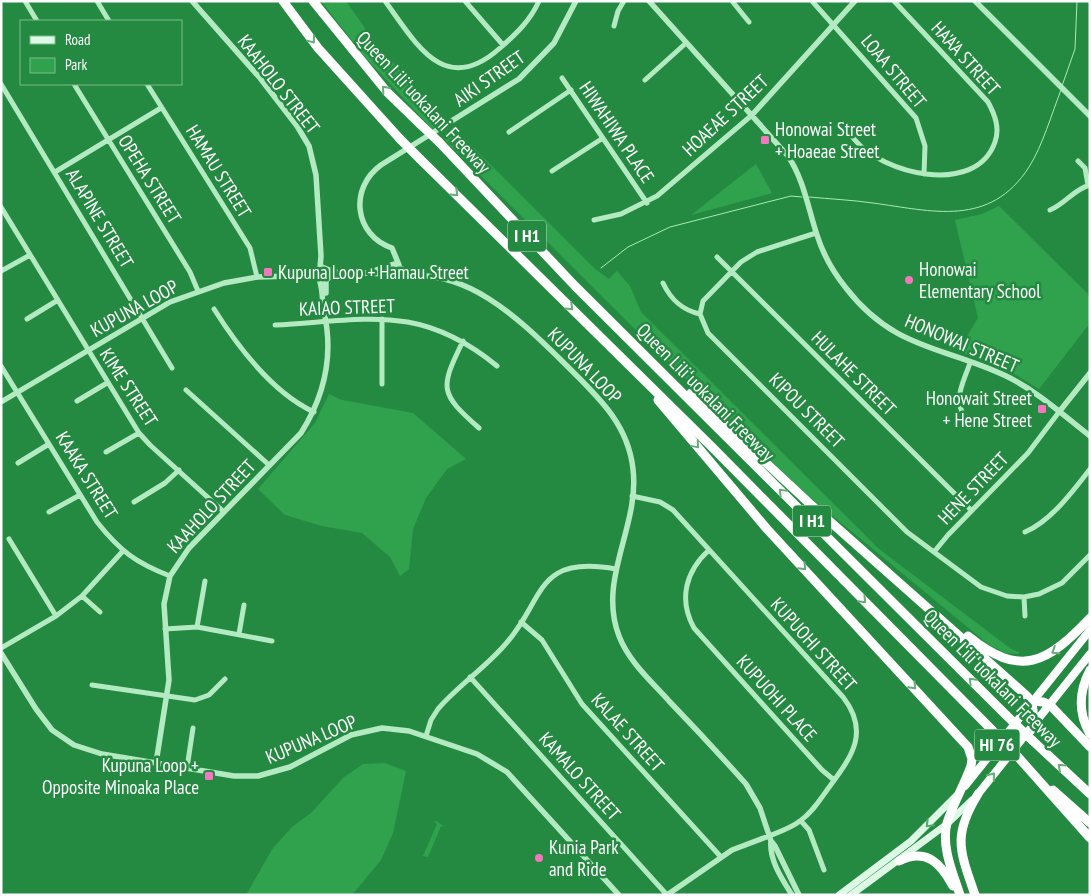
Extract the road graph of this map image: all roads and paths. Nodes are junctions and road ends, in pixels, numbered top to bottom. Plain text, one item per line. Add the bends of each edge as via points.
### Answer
1 (25, 1) edge
2 (97, 1) edge
3 (192, 1) edge
4 (283, 1) edge
5 (312, 1) edge
6 (384, 1) edge
7 (465, 1) edge
8 (539, 1) edge
9 (576, 1) edge
10 (624, 1) edge
11 (649, 1) edge
12 (732, 1) edge
13 (812, 1) edge
14 (855, 1) edge
15 (894, 1) edge
16 (976, 1) edge
17 (36, 20) edge
18 (108, 20) edge
19 (749, 22) dead end
20 (834, 24) junction
21 (614, 26) dead end
22 (686, 43) junction
23 (503, 45) junction
24 (452, 69) junction
25 (452, 76) dead end
26 (562, 78) dead end
27 (645, 80) dead end
28 (1, 84) edge
29 (75, 85) edge
30 (148, 85) edge
31 (570, 90) junction
32 (161, 108) junction
33 (752, 114) junction
34 (1090, 116) edge
35 (847, 125) dead end
36 (509, 132) dead end
37 (603, 138) junction
38 (108, 140) junction
39 (1078, 161) dead end
40 (552, 171) dead end
41 (55, 172) junction
42 (924, 174) junction
43 (1089, 185) edge
44 (647, 203) junction
45 (1, 207) edge
46 (1050, 210) dead end
47 (594, 220) dead end
48 (816, 233) junction
49 (389, 247) junction
50 (30, 254) junction
51 (717, 257) dead end
52 (400, 267) junction
53 (388, 268) junction
54 (1, 271) edge
55 (731, 272) junction
56 (323, 275) junction
57 (427, 275) junction
58 (257, 277) junction
59 (399, 277) junction
60 (662, 283) dead end
61 (198, 291) junction
62 (58, 300) junction
63 (214, 309) dead end
64 (700, 314) junction
65 (382, 318) junction
66 (27, 319) dead end
67 (142, 319) junction
68 (326, 322) junction
69 (276, 325) dead end
70 (618, 328) junction
71 (463, 341) junction
72 (88, 351) junction
73 (619, 354) junction
74 (970, 363) junction
75 (1, 366) edge
76 (497, 366) dead end
77 (172, 368) dead end
78 (1090, 373) edge
79 (107, 383) junction
80 (382, 384) dead end
81 (186, 390) dead end
82 (19, 392) junction
83 (77, 401) dead end
84 (1, 402) edge
85 (314, 412) junction
86 (1059, 412) junction
87 (972, 426) dead end
88 (480, 428) dead end
89 (139, 433) junction
90 (1090, 436) edge
91 (50, 444) junction
92 (106, 452) dead end
93 (18, 462) dead end
94 (269, 465) junction
95 (1090, 469) edge
96 (179, 470) junction
97 (80, 494) junction
98 (632, 496) junction
99 (134, 502) dead end
100 (971, 510) junction
101 (49, 512) dead end
102 (224, 512) junction
103 (1025, 532) dead end
104 (9, 539) dead end
105 (709, 550) junction
106 (122, 552) junction
107 (934, 552) junction
108 (1090, 555) edge
109 (616, 569) junction
110 (170, 576) junction
111 (205, 581) dead end
112 (82, 596) junction
113 (917, 597) junction
114 (1024, 598) junction
115 (244, 605) dead end
116 (100, 612) dead end
117 (56, 616) junction
118 (1025, 616) dead end
119 (1090, 618) edge
120 (521, 622) junction
121 (197, 627) junction
122 (165, 629) junction
123 (1090, 630) edge
124 (239, 634) junction
125 (272, 641) dead end
126 (1, 648) edge
127 (1, 653) edge
128 (1090, 654) edge
129 (1090, 670) edge
130 (470, 677) junction
131 (225, 679) dead end
132 (92, 685) dead end
133 (167, 697) junction
134 (1032, 701) junction
135 (1050, 705) junction
136 (193, 728) dead end
137 (1031, 730) junction
138 (1090, 734) edge
139 (426, 736) junction
140 (1090, 747) edge
141 (1018, 757) junction
142 (156, 763) junction
143 (186, 768) junction
144 (834, 780) junction
145 (962, 789) junction
146 (978, 794) junction
147 (1090, 794) edge
148 (801, 821) junction
149 (1090, 823) edge
150 (947, 824) junction
151 (770, 838) junction
152 (1090, 838) edge
153 (721, 857) junction
154 (899, 861) junction
155 (824, 870) dead end
156 (872, 875) junction
157 (619, 895) edge
158 (667, 895) edge
159 (792, 895) edge
160 (799, 895) edge
161 (839, 895) edge
162 (851, 895) edge
163 (959, 895) edge
164 (975, 895) edge

1 - 17 street
2 - 18 street
3 - 56 street, KAAHOLO STREET via 265,85 309,146 316,175
4 -> 73 highway, Queen Liliʻuokalani Freeway / I H1, bridge via 318,48 400,139
70 -> 5 highway, Queen Liliʻuokalani Freeway / I H1, bridge via 387,92
6 - 24 street via 426,54
7 - 23 street
8 - 23 street via 522,29
9 - 49 street, AIKI STREET via 554,43 526,74 370,175 360,198 361,220 373,238
10 - 21 street
11 - 22 street, HONOWAI STREET
12 - 19 street
13 - 20 street, LOAA STREET
14 - 20 street, HOAEAE STREET
15 - 42 street, HA'A'A STREET via 988,102 996,119 996,138 981,164 960,173
16 - 34 street
20 - 33 street, HOAEAE STREET
20 - 42 street, LOAA STREET via 916,118 926,146
22 - 27 street
22 - 33 street, HONOWAI STREET
23 - 24 street via 483,61
24 - 25 street
26 - 31 street, HIWAHIWA PLACE
28 - 41 street, ALAPINE STREET
29 - 38 street, OPEHA STREET
30 - 32 street, HAMAU STREET
31 - 36 street
31 - 37 street, HIWAHIWA PLACE
32 - 38 street
32 - 58 street, HAMAU STREET via 250,248
33 - 44 street, HOAEAE STREET
33 - 48 street, HONOWAI STREET via 788,156 803,187
35 - 42 street, HA'A'A STREET via 854,139 881,160
37 - 40 street
37 - 44 street, HIWAHIWA PLACE
38 - 41 street
38 - 61 street, OPEHA STREET via 190,272
39 - 43 street via 1085,168
41 - 67 street, ALAPINE STREET
43 - 46 street
44 - 47 street, HOAEAE STREET via 621,214
45 - 50 street, KIME STREET
48 - 55 street via 753,254
48 - 74 street, HONOWAI STREET via 839,278 871,314 916,344
49 - 52 street, AIKI STREET via 395,252
49 - 53 street
50 - 54 street
50 - 62 street, KIME STREET
51 - 55 street, HULAHE STREET
52 - 53 street, KUPUNA LOOP
52 - 57 street, KUPUNA LOOP
52 - 59 street
53 - 56 street, KUPUNA LOOP
53 - 59 street, KUPUNA LOOP via 391,278
55 - 64 street via 703,301
55 - 100 street, HULAHE STREET
56 - 58 street, KUPUNA LOOP
56 - 68 street, KAAHOLO STREET
57 - 59 street, KUPUNA LOOP
57 - 98 street, KUPUNA LOOP via 464,286 514,316 600,399 627,440 634,472
58 - 61 street, KUPUNA LOOP
60 - 64 street via 681,307
61 - 67 street, KUPUNA LOOP via 170,302
62 - 66 street
62 - 72 street, KIME STREET
63 - 85 street via 249,358 296,402
64 - 107 street, KIPOU STREET via 704,326 717,343 907,532
65 - 68 street, KAIAO STREET
65 - 71 street, KAIAO STREET via 424,324
65 - 80 street
67 - 72 street, KUPUNA LOOP
67 - 77 street, ALAPINE STREET
68 - 69 street, KAIAO STREET
68 - 85 street, KAAHOLO STREET via 326,373
70 - 113 highway
147 -> 70 highway, Queen Liliʻuokalani Freeway / I H1, bridge via 1006,715
71 - 76 street, KAIAO STREET
71 - 88 street via 448,373 447,388 455,406
72 - 79 street, KIME STREET
72 - 82 street, KUPUNA LOOP
73 -> 141 highway, Queen Liliʻuokalani Freeway / I H1, bridge
73 -> 145 highway via 767,529 966,744 972,759
74 - 86 street, HONOWAI STREET via 1024,386
74 - 87 street via 958,398 960,411
75 - 82 street, KAAKA STREET
78 - 86 street, HENE STREET
79 - 83 street
79 - 89 street, KIME STREET
81 - 94 street
82 - 84 street, KUPUNA LOOP
82 - 91 street, KAAKA STREET
85 - 94 street, KAAHOLO STREET via 301,433
86 - 90 street, HONOWAI STREET
86 - 100 street, HENE STREET via 1028,453
89 - 92 street
89 - 96 street, KIME STREET
91 - 93 street
91 - 97 street, KAAKA STREET
94 - 102 street, KAAHOLO STREET
95 - 103 street via 1075,489 1035,528
96 - 99 street
96 - 102 street, KIME STREET
97 - 101 street
97 - 106 street, KAAKA STREET via 97,522
98 - 105 street, KUPUOHI STREET via 652,500 673,510
98 - 109 street, KUPUNA LOOP
100 - 107 street, HENE STREET
102 - 110 street, KAAHOLO STREET via 189,548
104 - 117 street
105 - 144 street, KUPUOHI STREET via 852,710 857,733 854,748
105 - 144 street, KUPUOHI PLACE via 695,564 686,587 687,612 699,634
106 - 110 street, KAAKA STREET via 144,566
106 - 112 street
107 - 114 street, KIPOU STREET via 981,587 998,594
108 - 114 street, KIPOU STREET via 1062,583
109 - 120 street via 583,565 557,574 537,593
109 - 151 street, KUPUNA LOOP via 612,607 626,650 746,784 760,808
110 - 122 street, KAAHOLO STREET via 164,604
111 - 121 street
112 - 116 street
112 - 117 street
119 -> 113 highway via 1055,651 1032,660 1012,661 985,650
113 - 134 highway
114 - 118 street
115 - 124 street
117 - 126 street
120 - 130 street via 504,647
120 - 153 street, KALAE STREET via 542,640 582,704
121 - 122 street
121 - 124 street
122 - 133 street, KAAHOLO STREET via 169,666
123 - 134 highway, HI 76
124 - 125 street
127 - 142 street, KUPUNA LOOP via 43,720 63,738 87,750
128 - 135 highway, HI 76
129 - 138 highway via 1083,687 1081,709
130 - 139 street via 438,709
130 - 158 street, KAMALO STREET
131 - 133 street via 214,692 200,699
132 - 133 street
133 - 142 street, KAAHOLO STREET
134 - 135 highway
134 - 137 highway
134 - 145 highway, HI 76
135 - 137 highway, HI 76
135 - 140 highway
136 - 143 street
146 -> 137 highway, HI 76
139 - 143 street, KUPUNA LOOP via 395,728 368,730 340,740 281,771 258,776 234,776
139 - 157 street, KUPUNA LOOP via 477,754 507,772
141 - 149 highway, Queen Liliʻuokalani Freeway / I H1
141 - 152 highway
142 - 143 street, KUPUNA LOOP
144 - 148 street, KUPUOHI STREET
145 - 150 highway
145 -> 156 main road, HI 76
146 - 150 main road, HI 76
146 - 164 highway via 965,815 960,846
148 - 151 street, KUPUOHI STREET
148 - 155 street via 809,830
150 - 154 main road
150 - 163 highway via 948,856
151 - 153 street, KUPUOHI STREET via 743,845
151 - 159 street, KUPUNA LOOP via 774,861
151 - 160 street, KUPUNA LOOP
153 - 158 street, KUPUOHI STREET
154 - 156 main road
154 - 163 highway via 922,855 934,860 944,869
156 - 161 main road
156 - 162 main road

